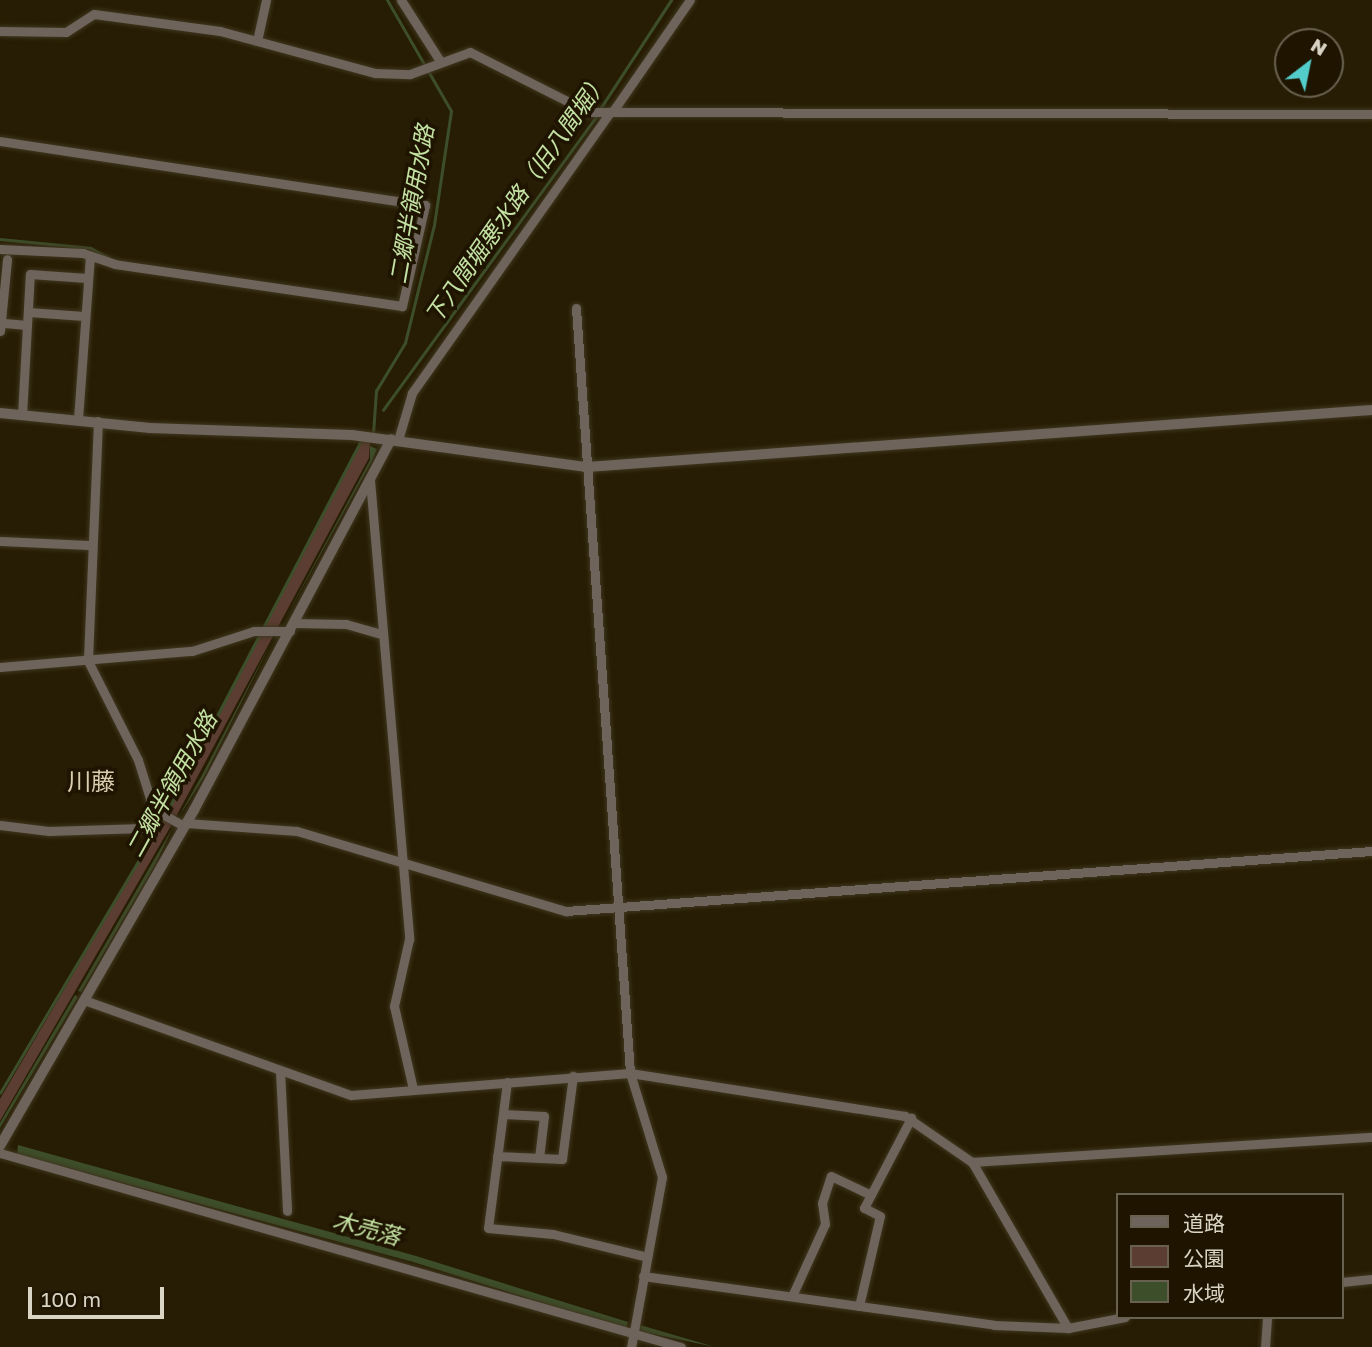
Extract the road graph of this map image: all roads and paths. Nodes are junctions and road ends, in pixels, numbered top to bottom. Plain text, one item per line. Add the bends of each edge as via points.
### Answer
1 (266, 0) edge
2 (401, 0) edge
3 (690, 0) edge
4 (0, 31) edge
5 (257, 41) junction
6 (438, 61) junction
7 (610, 112) junction
8 (1372, 114) edge
9 (0, 141) edge
10 (0, 249) edge
11 (90, 255) junction
12 (7, 259) dead end
13 (87, 278) junction
14 (576, 308) dead end
15 (28, 312) junction
16 (84, 316) junction
17 (27, 325) junction
18 (2, 327) edge
19 (1372, 410) edge
20 (0, 413) edge
21 (22, 415) junction
22 (78, 419) junction
23 (98, 421) junction
24 (390, 439) junction
25 (587, 467) junction
26 (370, 480) junction
27 (0, 541) edge
28 (89, 545) junction
29 (283, 629) junction
30 (382, 634) junction
31 (88, 661) junction
32 (0, 667) edge
33 (155, 811) junction
34 (178, 822) junction
35 (0, 825) edge
36 (1372, 851) edge
37 (398, 861) junction
38 (619, 906) junction
39 (84, 1000) junction
40 (280, 1071) junction
41 (630, 1073) junction
42 (573, 1076) junction
43 (507, 1082) junction
44 (413, 1089) junction
45 (503, 1114) junction
46 (911, 1118) junction
47 (1372, 1137) edge
48 (0, 1146) edge
49 (0, 1153) edge
50 (497, 1156) junction
51 (539, 1158) junction
52 (972, 1162) junction
53 (871, 1195) junction
54 (287, 1212) dead end
55 (647, 1257) junction
56 (643, 1276) junction
57 (1372, 1279) edge
58 (1344, 1282) edge
59 (792, 1296) junction
60 (859, 1306) junction
61 (1116, 1319) edge
62 (1267, 1319) edge
63 (1068, 1328) junction
64 (633, 1336) junction
65 (631, 1347) edge
66 (681, 1347) edge
67 (1265, 1347) edge

1 - 5 street
2 - 6 street
3 - 7 street
4 - 5 street via 66,32 94,14
5 - 6 street via 362,71 421,70
6 - 7 street via 477,53 589,112
7 - 8 street
7 - 24 street via 412,393
9 - 11 street via 425,205 402,306 115,264
10 - 11 street
11 - 13 street
12 - 18 street
13 - 15 street via 30,274
13 - 16 street
14 - 25 street
15 - 16 street
15 - 17 street
16 - 22 street
17 - 18 street
17 - 21 street
19 - 25 street
20 - 21 street
21 - 22 street
22 - 23 street
23 - 24 street
23 - 28 street
24 - 25 street
24 - 26 street
25 - 38 street
26 - 29 street
26 - 30 street
27 - 28 street
28 - 31 street
29 - 30 street via 346,624
29 - 31 street via 254,632 192,651
29 - 34 street
30 - 37 street
31 - 32 street
31 - 33 street via 138,760
33 - 34 street
33 - 35 street via 143,828 49,831
34 - 37 street via 297,831
34 - 39 street
36 - 38 street
37 - 38 street via 556,911
37 - 44 street via 409,939 394,1006
38 - 41 street
39 - 40 street
39 - 48 street
40 - 44 street via 351,1094
40 - 54 street
41 - 42 street
41 - 46 street
41 - 55 street via 662,1177
42 - 43 street
42 - 51 street via 562,1159
43 - 44 street
43 - 45 street
45 - 50 street
45 - 51 street via 544,1116
46 - 52 street
46 - 53 street
47 - 52 street
49 - 64 street via 508,1293
50 - 51 street
50 - 55 street via 488,1228 553,1234
52 - 63 street
53 - 59 street via 831,1176 822,1203 825,1224
53 - 60 street via 864,1208 880,1216
55 - 56 street
56 - 59 street
56 - 64 street
57 - 58 street
59 - 60 street
60 - 63 street via 994,1325
61 - 63 street
62 - 67 street
64 - 65 street
64 - 66 street

